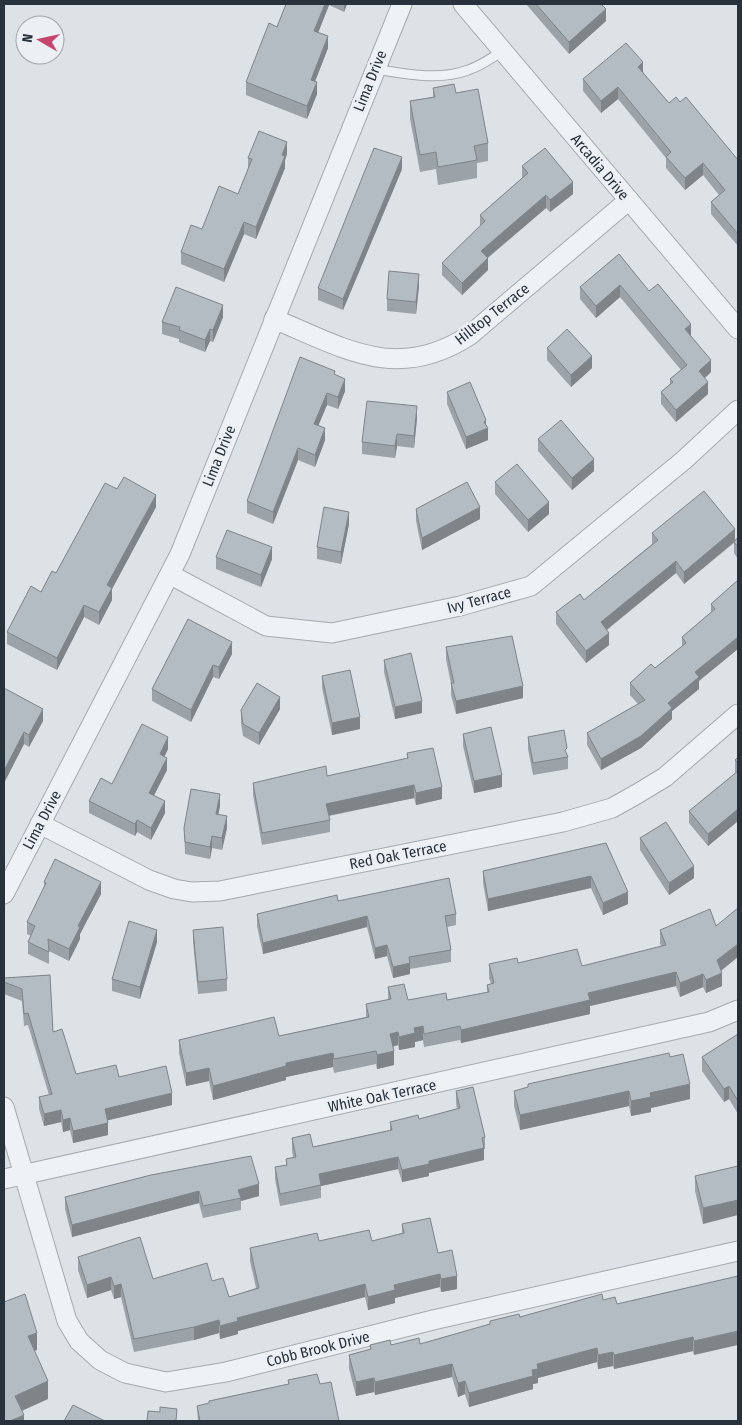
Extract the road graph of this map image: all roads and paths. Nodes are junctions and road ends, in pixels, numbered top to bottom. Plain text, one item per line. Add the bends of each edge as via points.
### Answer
1 (402, 4) edge
2 (463, 4) edge
3 (503, 51) junction
4 (375, 69) junction
5 (629, 200) junction
6 (274, 319) junction
7 (738, 329) edge
8 (738, 410) edge
9 (171, 575) junction
10 (738, 714) edge
11 (40, 824) junction
12 (4, 894) edge
13 (738, 1010) edge
14 (4, 1108) edge
15 (24, 1174) junction
16 (4, 1179) edge
17 (738, 1251) edge

1 - 4 street, Lima Drive
2 - 3 street, Arcadia Drive
3 - 4 lane via 467,71 451,74 411,74
3 - 5 street, Arcadia Drive
4 - 6 street, Lima Drive
5 - 6 street, Hilltop Terrace via 470,335 443,351 412,358 374,358
5 - 7 street, Arcadia Drive
6 - 9 street, Lima Drive
8 - 9 street, Ivy Terrace via 684,460 531,586 460,606 332,633 266,626
9 - 11 street, Lima Drive
10 - 11 street, Red Oak Terrace via 665,777 612,808 563,822 220,891 192,892 157,883
11 - 12 street, Lima Drive
13 - 15 street, White Oak Terrace via 709,1022 520,1066
14 - 15 street
15 - 16 street, White Oak Terrace
15 - 17 street, Cobb Brook Drive via 67,1321 79,1341 100,1360 125,1373 166,1382 226,1372 433,1320

